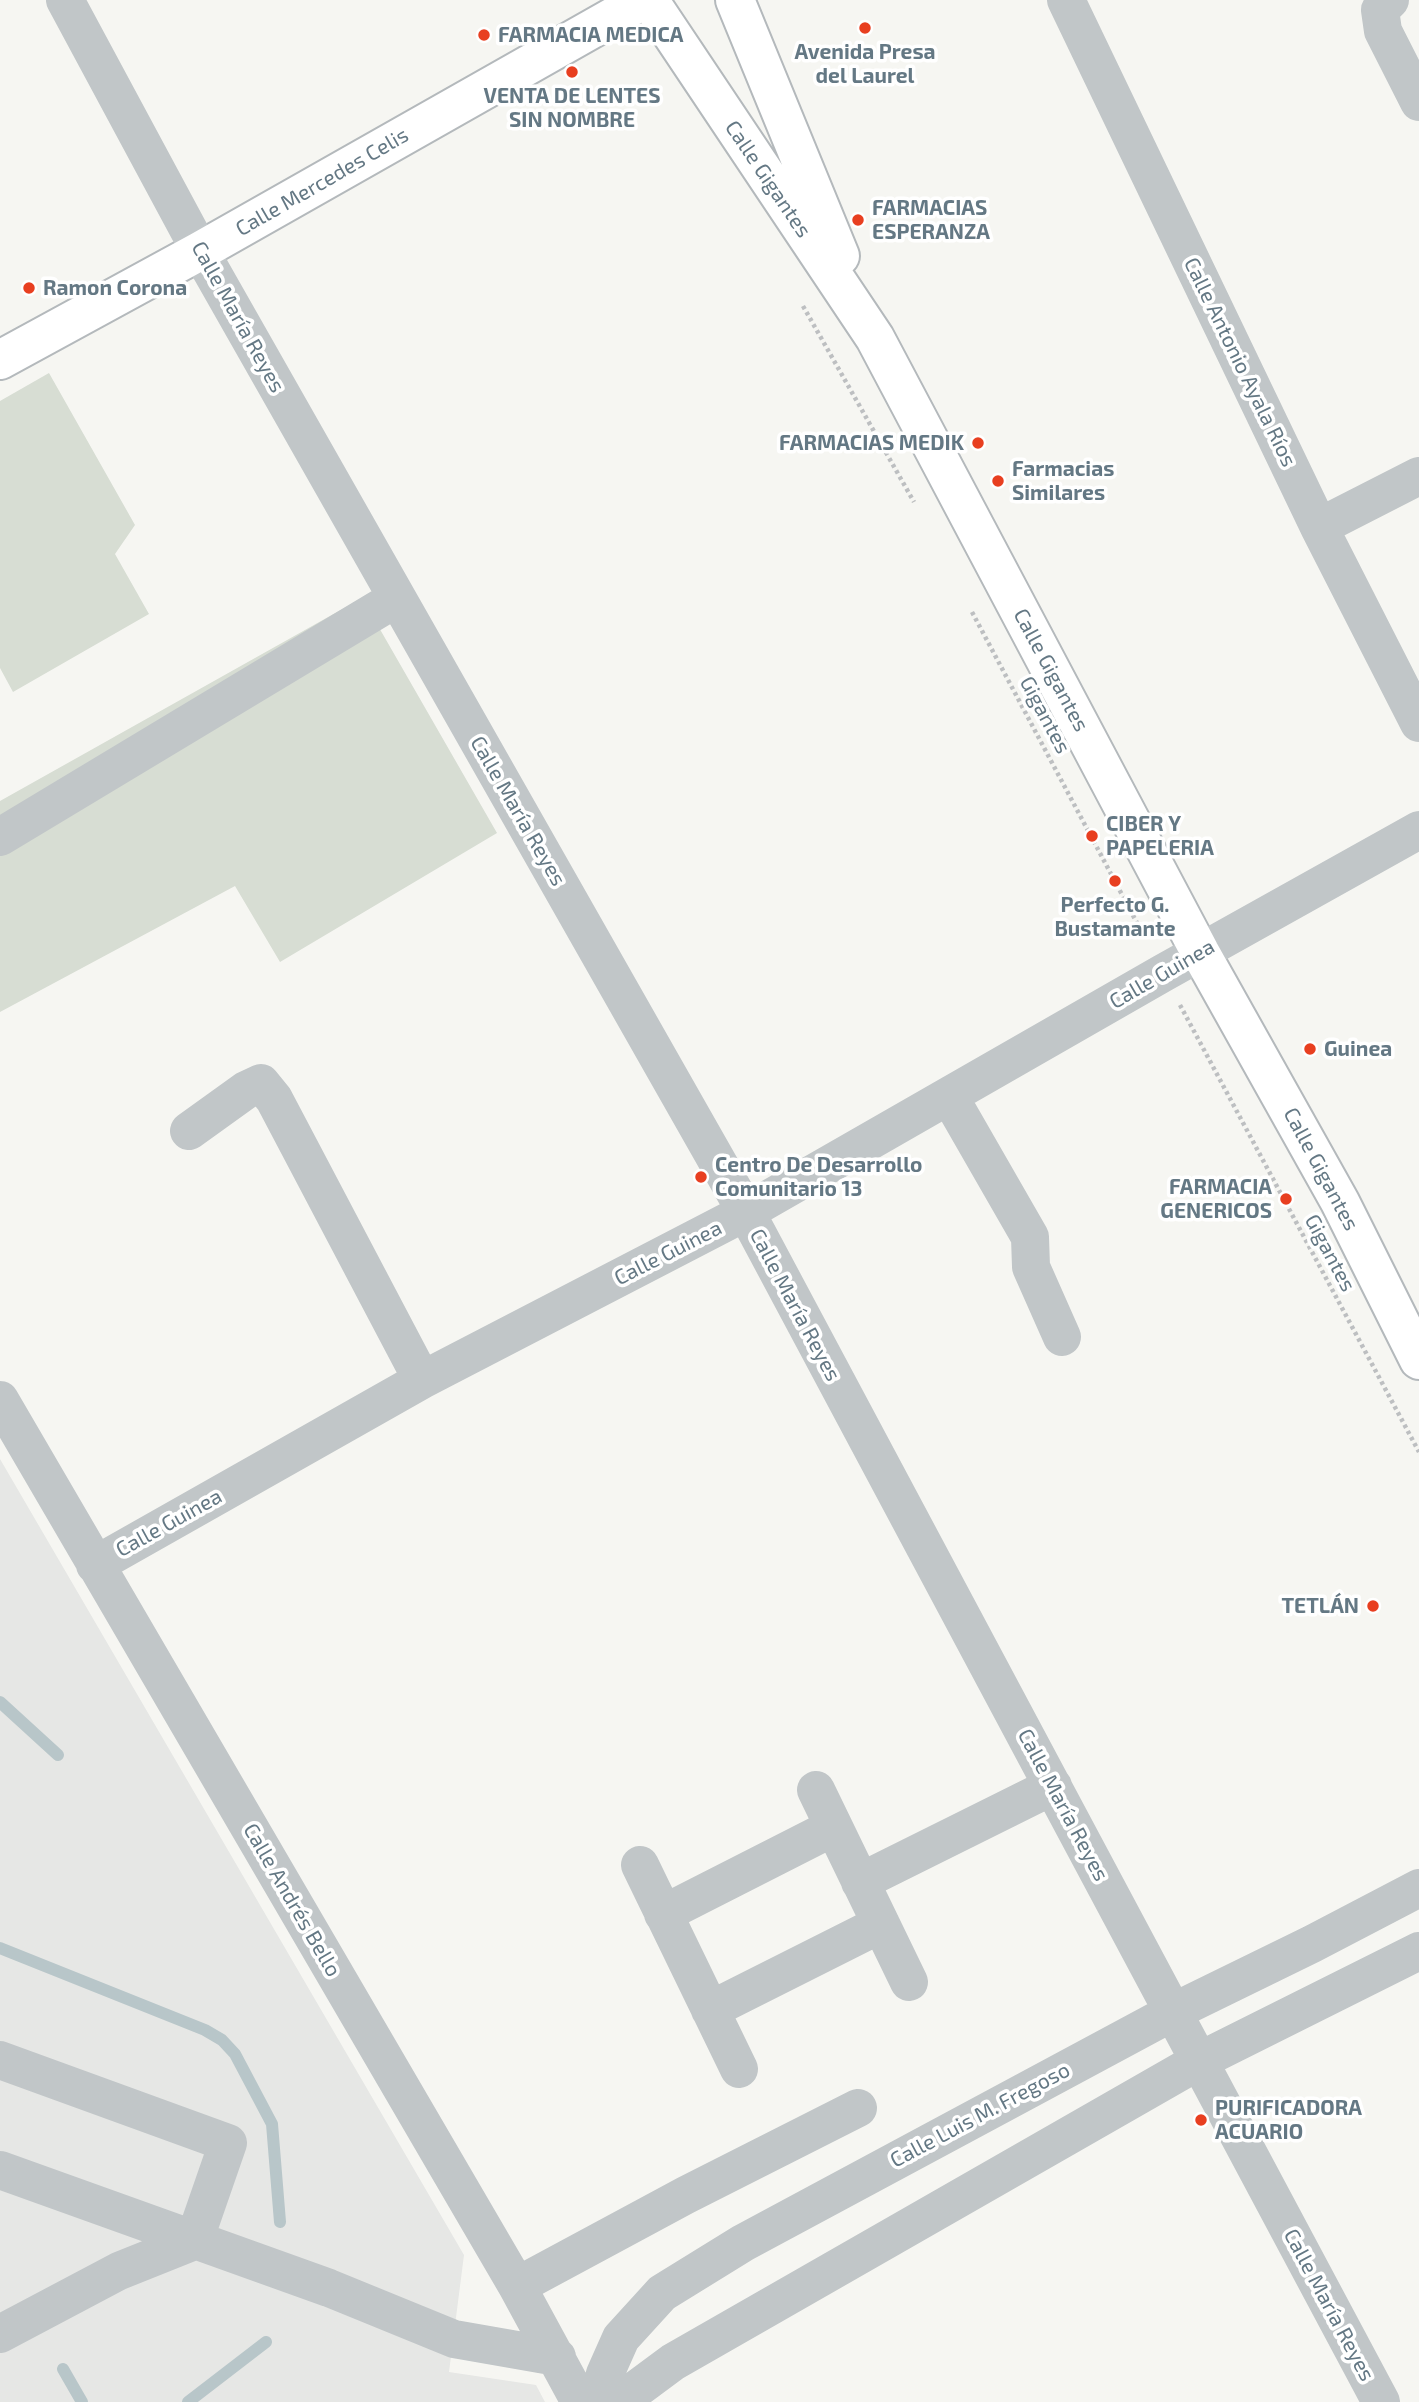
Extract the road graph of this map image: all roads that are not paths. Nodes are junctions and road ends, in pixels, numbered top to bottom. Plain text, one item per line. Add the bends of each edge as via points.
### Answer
1 (65, 0) edge
2 (643, 0) edge
3 (649, 0) edge
4 (735, 0) edge
5 (1066, 0) edge
6 (1390, 0) edge
7 (1419, 102) edge
8 (200, 251) junction
9 (875, 338) junction
10 (0, 360) edge
11 (1419, 476) edge
12 (1320, 527) junction
13 (397, 598) junction
14 (1419, 723) edge
15 (1419, 830) edge
16 (0, 837) edge
17 (1200, 952) junction
18 (949, 1096) junction
19 (189, 1131) dead end
20 (746, 1212) junction
21 (1062, 1337) dead end
22 (1419, 1360) edge
23 (422, 1380) junction
24 (0, 1400) edge
25 (95, 1565) junction
26 (1053, 1786) junction
27 (816, 1790) dead end
28 (834, 1827) junction
29 (640, 1865) dead end
30 (860, 1882) junction
31 (1419, 1888) edge
32 (663, 1914) junction
33 (881, 1924) junction
34 (1419, 1951) edge
35 (909, 1982) dead end
36 (710, 2010) junction
37 (1173, 2012) junction
38 (0, 2060) edge
39 (1199, 2061) junction
40 (739, 2069) dead end
41 (858, 2108) dead end
42 (0, 2170) edge
43 (194, 2241) junction
44 (517, 2286) junction
45 (0, 2333) edge
46 (549, 2342) junction
47 (580, 2402) edge
48 (597, 2402) edge
49 (619, 2402) edge
50 (1381, 2402) edge

1 - 8 street, Calle María Reyes
2 - 8 main road, Calle Mercedes Celis
3 - 9 main road, Calle Gigantes
4 - 9 main road
5 - 12 street, Calle Antonio Ayala Ríos
6 - 7 street via 1380,10 1383,31
8 - 10 main road, Calle Mercedes Celis
8 - 13 street, Calle María Reyes
9 - 17 main road, Calle Gigantes
11 - 12 street
12 - 14 street, Calle Antonio Ayala Ríos
13 - 16 street
13 - 20 street, Calle María Reyes
15 - 17 street, Calle Guinea
17 - 18 street, Calle Guinea
17 - 22 main road, Calle Gigantes via 1340,1202
18 - 20 street, Calle Guinea
18 - 21 street via 1030,1237 1031,1267
19 - 23 street via 261,1083 274,1099
20 - 23 street, Calle Guinea
20 - 26 street, Calle María Reyes
23 - 25 street, Calle Guinea
24 - 25 street, Calle Andrés Bello
25 - 44 street, Calle Andrés Bello
26 - 30 street
26 - 37 street, Calle María Reyes
27 - 28 street
28 - 30 street
28 - 32 street
29 - 32 street
30 - 33 street
31 - 37 street, Calle Luis M. Fregoso
32 - 36 street
33 - 35 street
33 - 36 street
34 - 39 street
36 - 40 street
37 - 39 street, Calle María Reyes
37 - 48 street, Calle Luis M. Fregoso via 743,2243 662,2293 621,2338
38 - 43 street via 228,2143
39 - 49 street via 673,2362
39 - 50 street, Calle María Reyes
41 - 44 street
42 - 43 street
43 - 45 street via 119,2271
43 - 46 street via 329,2288 454,2339
44 - 46 street, Calle Andrés Bello
46 - 47 street, Calle Andrés Bello

